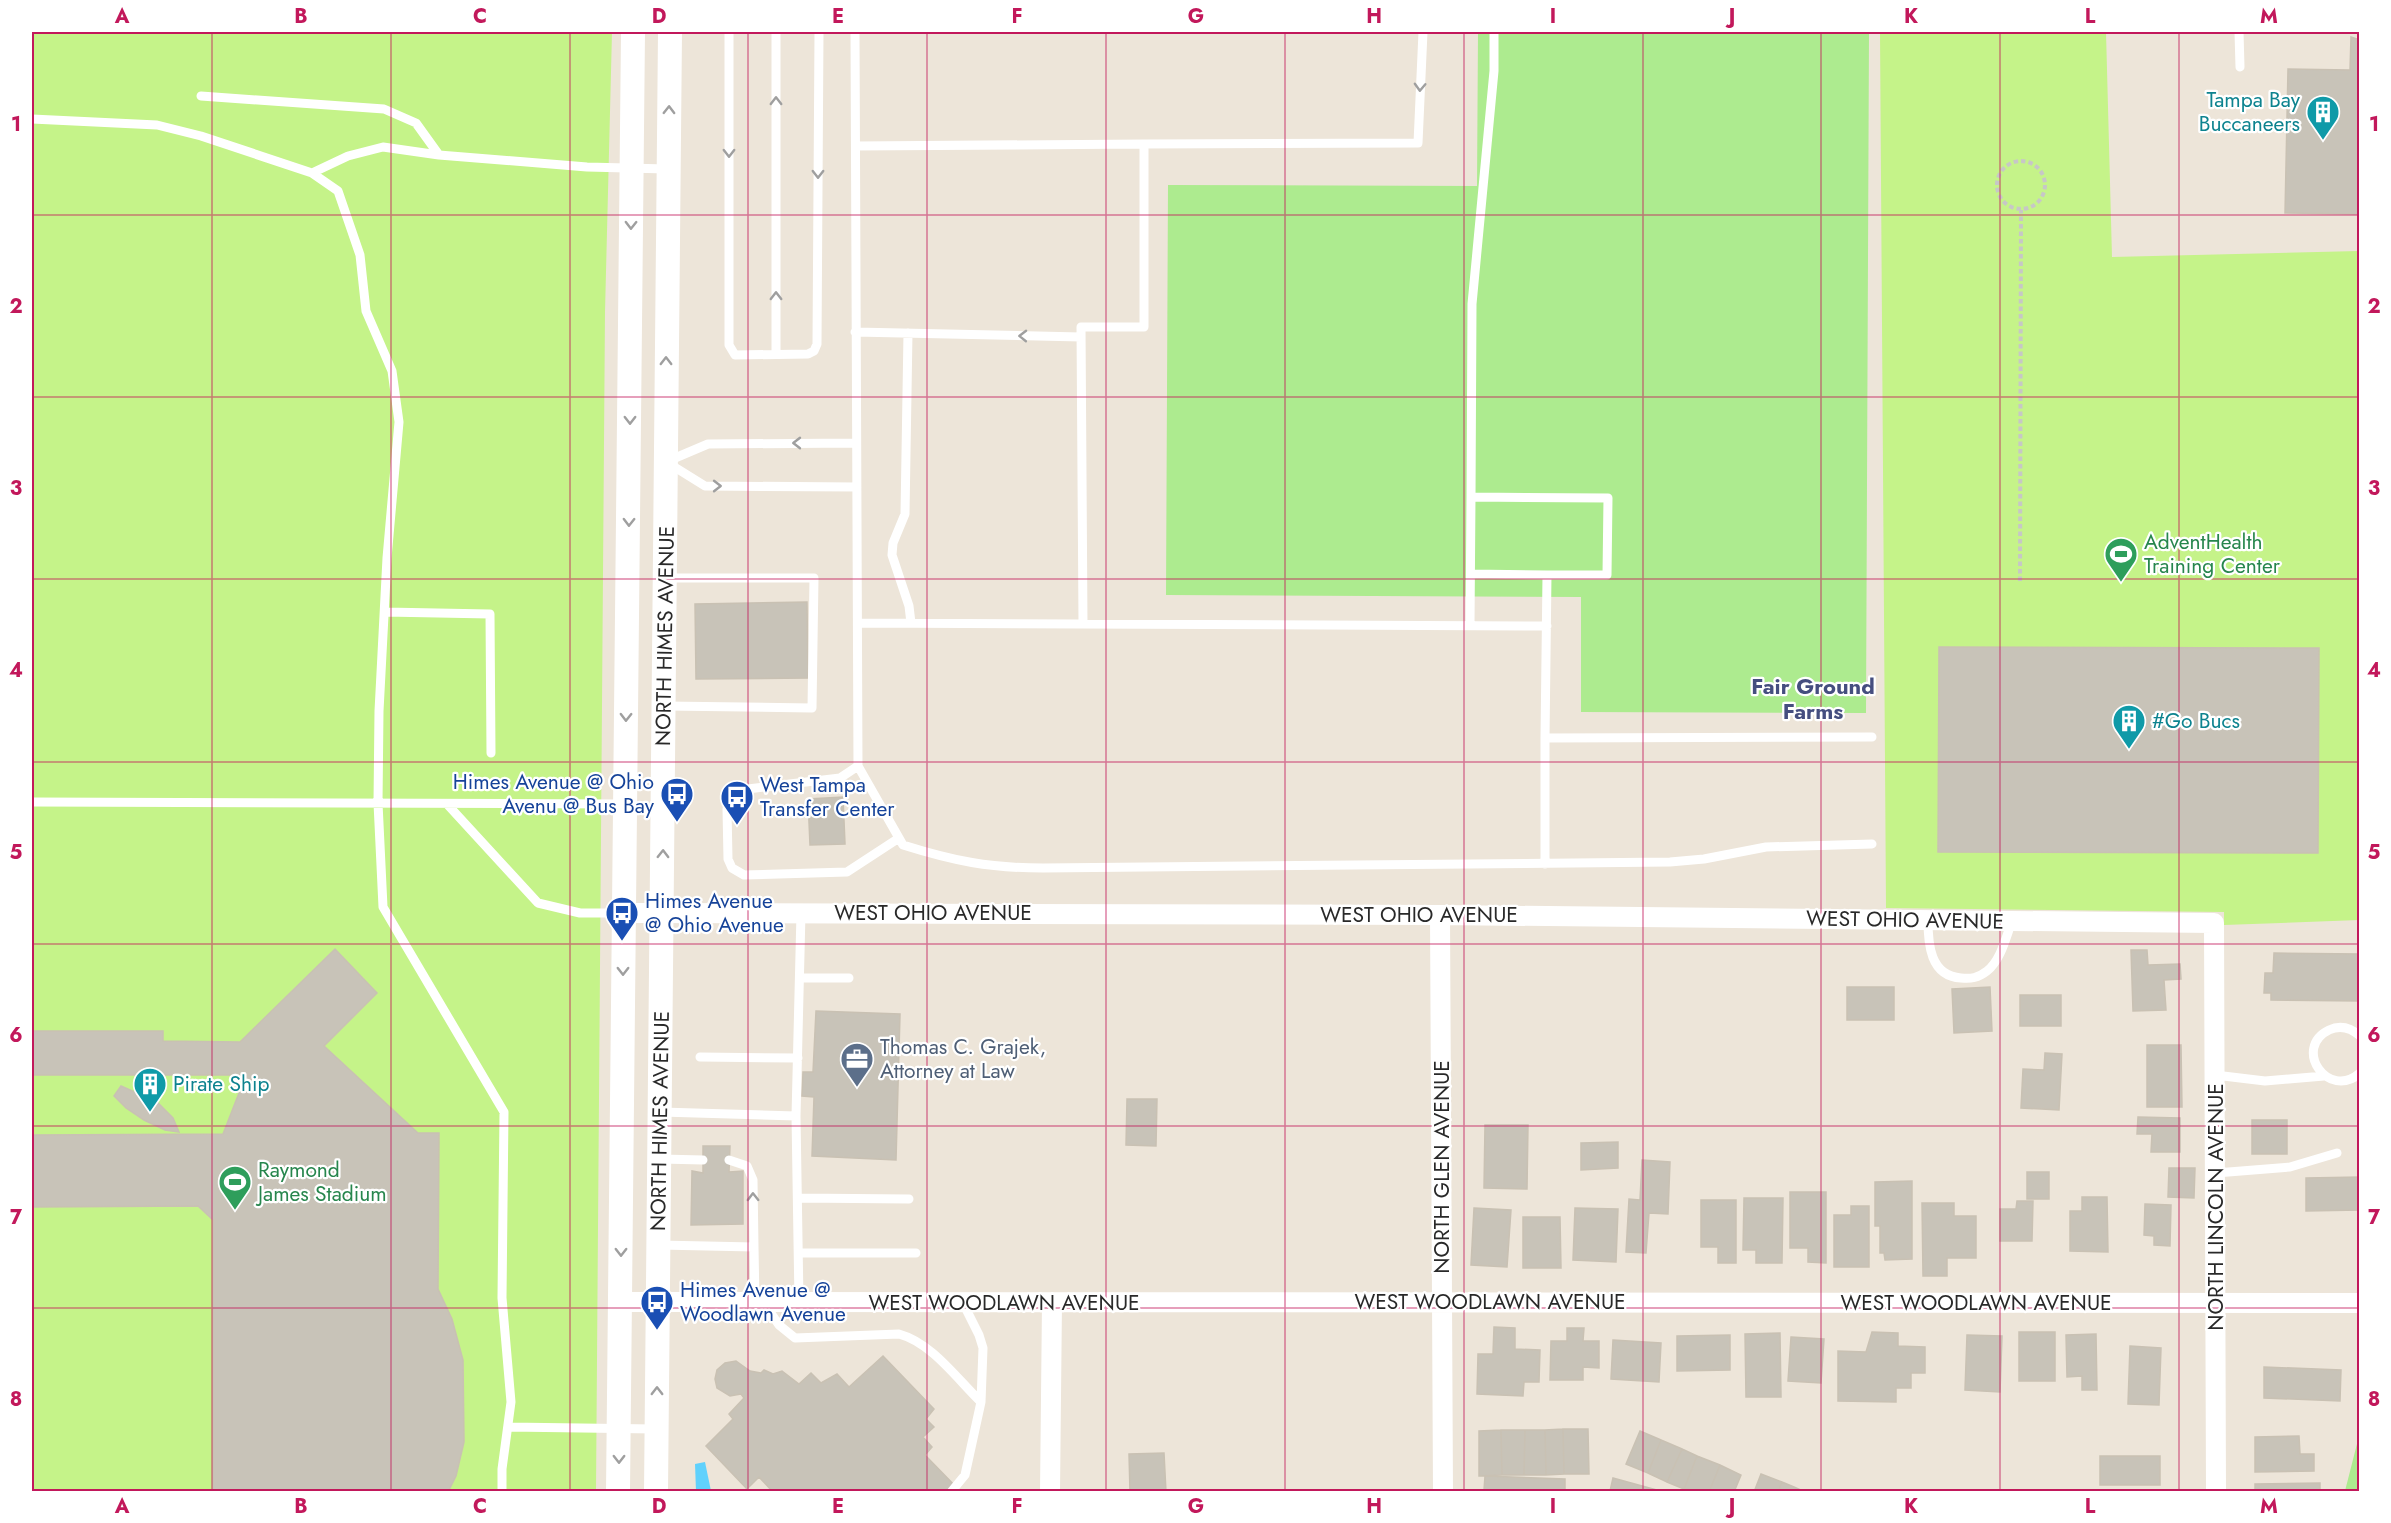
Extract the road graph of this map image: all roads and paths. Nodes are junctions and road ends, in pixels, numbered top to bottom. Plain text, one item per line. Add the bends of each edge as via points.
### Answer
1 (633, 32) edge
2 (670, 32) edge
3 (729, 32) edge
4 (776, 32) edge
5 (819, 32) edge
6 (855, 32) edge
7 (1423, 32) edge
8 (1494, 32) edge
9 (2239, 32) edge
10 (2240, 67) dead end
11 (201, 96) dead end
12 (32, 119) edge
13 (1144, 144) junction
14 (856, 146) junction
15 (439, 155) junction
16 (631, 167) junction
17 (668, 169) junction
18 (312, 173) junction
19 (2021, 210) junction
20 (855, 332) junction
21 (908, 333) junction
22 (1081, 337) junction
23 (776, 354) junction
24 (856, 443) junction
25 (666, 462) junction
26 (630, 463) junction
27 (857, 487) junction
28 (1472, 496) junction
29 (1471, 574) junction
30 (1547, 575) junction
31 (666, 578) junction
32 (2020, 581) dead end
33 (385, 612) junction
34 (859, 623) junction
35 (911, 623) junction
36 (1083, 624) junction
37 (1470, 626) junction
38 (1547, 626) junction
39 (665, 706) junction
40 (1872, 737) dead end
41 (1545, 738) junction
42 (491, 753) dead end
43 (858, 766) junction
44 (32, 802) edge
45 (378, 803) junction
46 (447, 804) junction
47 (625, 804) junction
48 (899, 838) junction
49 (1872, 844) dead end
50 (1545, 864) junction
51 (624, 913) junction
52 (662, 913) junction
53 (801, 913) junction
54 (1440, 915) junction
55 (1929, 920) junction
56 (2012, 921) junction
57 (2214, 923) joint
58 (800, 978) junction
59 (849, 978) dead end
60 (2360, 1036) edge
61 (700, 1057) dead end
62 (798, 1058) junction
63 (2215, 1075) junction
64 (2359, 1075) edge
65 (2324, 1076) junction
66 (661, 1112) junction
67 (796, 1116) junction
68 (2337, 1153) dead end
69 (661, 1159) junction
70 (703, 1160) dead end
71 (729, 1160) dead end
72 (2216, 1173) junction
73 (798, 1198) junction
74 (909, 1199) dead end
75 (658, 1245) junction
76 (754, 1247) junction
77 (799, 1253) junction
78 (916, 1253) dead end
79 (621, 1302) junction
80 (657, 1302) junction
81 (1052, 1302) junction
82 (1442, 1302) junction
83 (759, 1303) junction
84 (799, 1303) junction
85 (963, 1304) junction
86 (2216, 1304) junction
87 (2360, 1304) edge
88 (981, 1402) junction
89 (508, 1427) junction
90 (619, 1428) junction
91 (657, 1429) junction
92 (502, 1491) edge
93 (618, 1491) edge
94 (656, 1491) edge
95 (951, 1491) edge
96 (1050, 1491) edge
97 (1443, 1491) edge
98 (2216, 1491) edge

1 - 16 street, NORTH HIMES AVENUE
17 -> 2 street, NORTH HIMES AVENUE
3 -> 23 lane via 729,345 735,355
23 -> 4 lane
5 -> 23 lane via 818,344 814,351
6 - 14 lane
7 -> 13 lane via 1418,143
8 - 28 lane via 1494,82 1472,304
9 - 10 lane
11 - 15 lane via 384,109 416,123
12 - 18 lane via 157,125
13 - 14 lane
13 - 22 lane via 1144,327 1081,327
14 - 20 lane
15 - 16 lane
15 - 18 lane via 383,147 348,156
16 - 17 lane
16 -> 26 street, NORTH HIMES AVENUE
25 -> 17 street, NORTH HIMES AVENUE
18 - 33 lane via 338,191 360,255 366,311 392,371 399,422
19 - 19 path via 2005,205 1996,185 2001,170 2023,161 2042,173 2045,189 2039,202
19 - 32 path
20 - 21 lane
20 - 24 lane
22 -> 21 lane
21 - 35 lane via 904,514 892,555
22 - 36 lane
24 -> 25 lane via 708,444
24 - 27 lane
25 - 26 street
25 -> 27 lane via 705,486
25 - 31 street, NORTH HIMES AVENUE
26 -> 47 street, NORTH HIMES AVENUE
27 - 34 lane
28 - 29 lane
28 - 30 lane via 1608,498 1607,575
29 - 30 lane
29 - 37 lane
30 - 38 lane
31 - 39 street, NORTH HIMES AVENUE
31 - 39 lane via 814,578 812,708
33 - 42 lane via 490,614
33 - 45 lane
34 - 35 lane
34 - 43 lane
35 - 36 lane
36 - 37 lane
37 - 38 lane
38 - 41 lane
52 -> 39 street, NORTH HIMES AVENUE
40 - 41 lane
41 - 50 lane
43 - 48 lane
43 - 48 lane via 840,778 748,789 736,797 727,809 728,859 732,868 744,876 847,872
44 - 45 lane
45 - 46 lane
45 - 89 lane via 383,907 504,1112 502,1298 511,1402
46 - 47 lane
46 - 51 lane via 538,903 580,913
47 - 51 street, NORTH HIMES AVENUE
48 - 50 lane via 903,845 953,861 998,868
49 - 50 lane via 1766,847 1675,862
51 - 52 street, WEST OHIO AVENUE
51 -> 79 street, NORTH HIMES AVENUE
52 - 53 street, WEST OHIO AVENUE
52 - 66 street, NORTH HIMES AVENUE
53 - 54 street, WEST OHIO AVENUE
53 - 58 lane
54 - 55 street, WEST OHIO AVENUE
54 - 82 street, NORTH GLEN AVENUE
55 - 56 street, WEST OHIO AVENUE
55 - 56 lane via 1929,940 1936,966 1951,978 1973,979 1988,970 2004,946
56 - 57 street, WEST OHIO AVENUE
57 - 63 street, NORTH LINCOLN AVENUE
58 - 59 lane
58 - 62 lane
60 - 65 lane via 2351,1029 2333,1028 2318,1038 2314,1063
61 - 62 lane
62 - 67 lane
63 - 65 lane via 2265,1081
63 - 72 street, NORTH LINCOLN AVENUE
64 - 65 lane via 2341,1082
66 - 67 lane
66 - 69 street, NORTH HIMES AVENUE
67 - 73 lane
68 - 72 lane via 2290,1167
69 - 70 lane
69 - 75 street, NORTH HIMES AVENUE
76 -> 71 lane via 753,1180 747,1166
72 - 86 street, NORTH LINCOLN AVENUE
73 - 74 lane
73 - 77 lane
75 - 76 lane
75 - 80 street, NORTH HIMES AVENUE
76 - 83 lane
77 - 78 lane
77 - 84 lane
79 - 80 street, WEST WOODLAWN AVENUE
79 - 90 street, NORTH HIMES AVENUE
80 - 83 street, WEST WOODLAWN AVENUE
91 -> 80 street, NORTH HIMES AVENUE
81 - 82 street, WEST WOODLAWN AVENUE
81 - 85 street, WEST WOODLAWN AVENUE
81 - 96 street
82 - 86 street, WEST WOODLAWN AVENUE
82 - 97 street, NORTH GLEN AVENUE
83 - 84 street, WEST WOODLAWN AVENUE
83 - 88 lane via 795,1338 899,1334 910,1337
84 - 85 street, WEST WOODLAWN AVENUE
85 - 88 lane via 983,1348
86 - 87 street, WEST WOODLAWN AVENUE
86 - 98 street, NORTH LINCOLN AVENUE
88 - 95 lane via 964,1475
89 - 90 lane
89 - 92 lane
90 - 91 lane
90 -> 93 street, NORTH HIMES AVENUE
91 - 94 street, NORTH HIMES AVENUE

